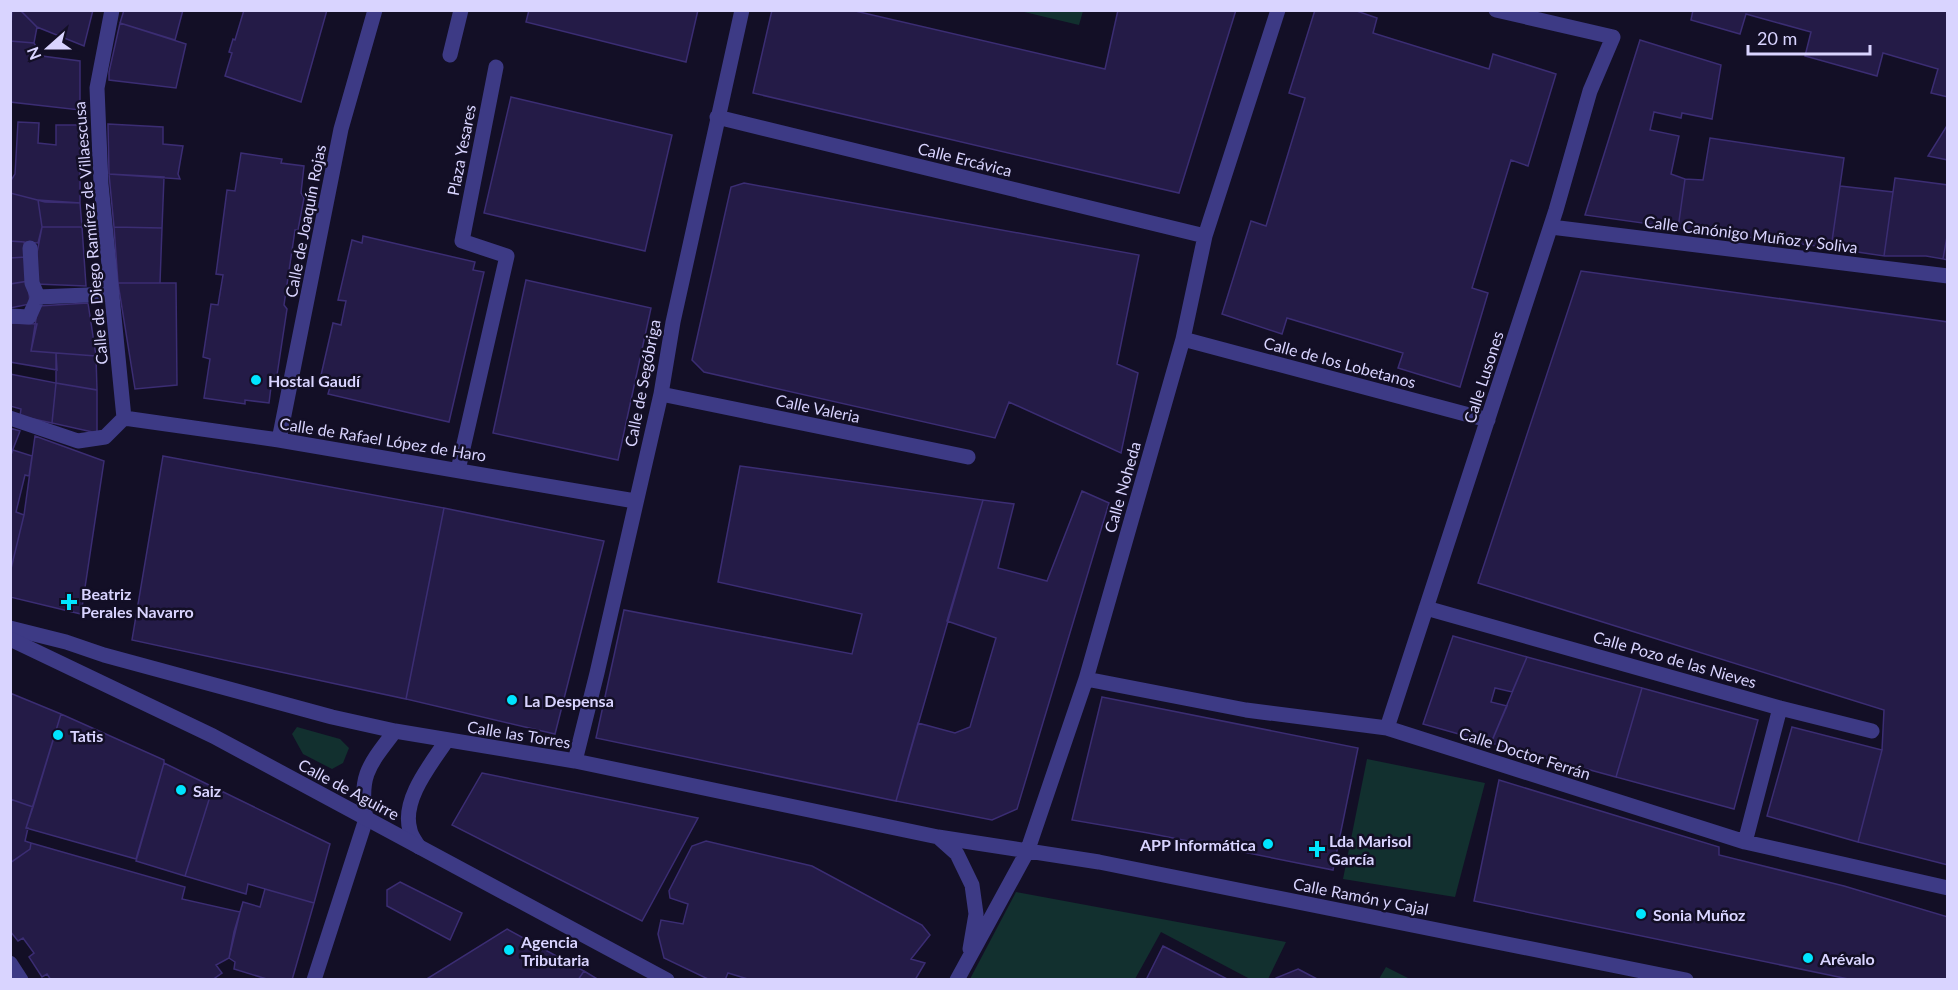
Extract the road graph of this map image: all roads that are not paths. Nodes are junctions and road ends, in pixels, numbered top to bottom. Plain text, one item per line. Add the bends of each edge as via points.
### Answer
1 (112, 10) edge
2 (375, 10) edge
3 (461, 10) edge
4 (742, 10) edge
5 (1278, 10) edge
6 (1496, 10) edge
7 (450, 55) dead end
8 (496, 67) dead end
9 (717, 117) junction
10 (1551, 227) junction
11 (1205, 236) junction
12 (30, 248) dead end
13 (1947, 276) edge
14 (112, 294) junction
15 (38, 297) junction
16 (10, 316) edge
17 (1183, 339) junction
18 (661, 394) junction
19 (10, 418) edge
20 (124, 418) junction
21 (1488, 420) junction
22 (279, 440) junction
23 (968, 457) dead end
24 (458, 470) junction
25 (635, 501) junction
26 (1426, 608) junction
27 (10, 628) edge
28 (10, 639) edge
29 (1086, 679) junction
30 (1780, 708) junction
31 (1387, 728) junction
32 (395, 731) junction
33 (1872, 731) dead end
34 (447, 740) junction
35 (574, 761) junction
36 (366, 819) junction
37 (938, 837) junction
38 (1745, 842) junction
39 (419, 847) junction
40 (1027, 852) junction
41 (1947, 888) edge
42 (968, 961) junction
43 (10, 963) edge
44 (21, 980) edge
45 (314, 980) edge
46 (666, 980) edge
47 (957, 980) edge
48 (1686, 980) edge

1 - 14 street, Calle de Diego Ramírez de Villaescusa via 97,88
2 - 22 street, Calle de Joaquín Rojas via 341,129
3 - 7 street
4 - 9 street, Calle de Segóbriga
5 - 11 street, Calle Noheda
6 - 10 street, Calle Lusones via 1613,37 1590,91
8 - 24 street, Plaza Yesares via 462,241 507,256
9 - 11 street, Calle Ercávica
9 - 18 street, Calle de Segóbriga
10 - 13 street, Calle Canónigo Muñoz y Soliva
10 - 21 street, Calle Lusones
11 - 17 street, Calle Noheda
12 - 15 street via 32,283
14 - 15 street
14 - 20 street, Calle de Diego Ramírez de Villaescusa
15 - 16 street via 29,316
17 - 21 street, Calle de los Lobetanos
17 - 29 street, Calle Noheda
18 - 23 street, Calle Valeria
18 - 25 street, Calle de Segóbriga
19 - 20 street via 78,441 105,437
20 - 22 street, Calle de Rafael López de Haro
21 - 26 street, Calle Lusones
22 - 24 street, Calle de Rafael López de Haro
24 - 25 street, Calle de Rafael López de Haro
25 - 35 street, Calle de Segóbriga
26 - 30 street, Calle Pozo de las Nieves
26 - 31 street, Calle Lusones
27 - 32 street, Calle las Torres
28 - 36 street, Calle de Aguirre via 213,736
29 - 31 street, Calle Doctor Ferrán via 1246,710
29 - 40 street, Calle Noheda
30 - 33 street
30 - 38 street
31 - 38 street, Calle Doctor Ferrán
32 - 34 street, Calle las Torres
32 - 36 street via 371,763 364,781
34 - 35 street, Calle las Torres
34 - 39 street via 410,803 409,830
35 - 37 street, Calle las Torres
36 - 39 street, Calle de Aguirre
36 - 45 street
37 - 40 street, Calle las Torres
37 - 42 street, Calle Noheda via 957,854 972,885 976,914
38 - 41 street, Calle Doctor Ferrán
39 - 46 street, Calle de Aguirre
40 - 42 street, Calle Noheda
40 - 48 street, Calle Ramón y Cajal via 1099,862
42 - 47 street, Calle Noheda
43 - 44 street

